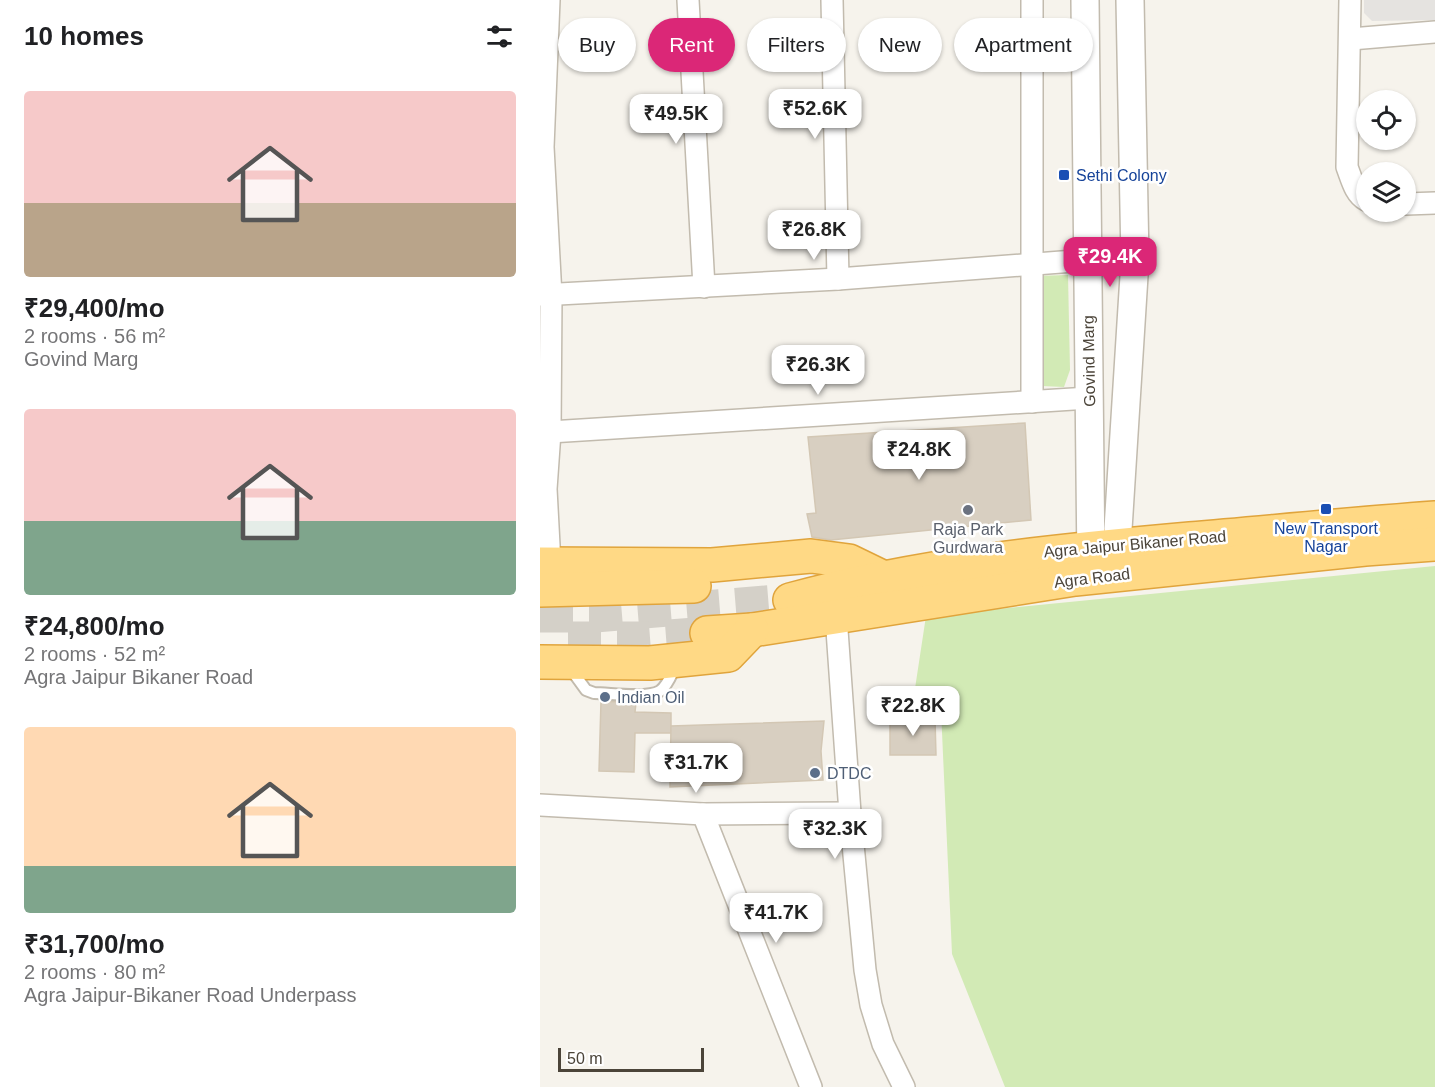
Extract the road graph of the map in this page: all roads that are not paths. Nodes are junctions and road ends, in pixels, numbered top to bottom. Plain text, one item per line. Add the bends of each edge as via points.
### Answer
1 (549, 0) edge
2 (688, 0) edge
3 (832, 0) edge
4 (1032, 0) edge
5 (1085, 0) edge
6 (1130, 0) edge
7 (1350, 0) edge
8 (1435, 32) edge
9 (1351, 39) junction
10 (542, 147) edge
11 (1356, 190) edge
12 (1416, 204) edge
13 (1435, 204) edge
14 (1087, 260) junction
15 (1032, 263) junction
16 (838, 279) junction
17 (704, 287) junction
18 (545, 296) edge
19 (1089, 398) junction
20 (1032, 402) junction
21 (550, 432) junction
22 (543, 489) edge
23 (1435, 518) edge
24 (1435, 544) edge
25 (1104, 561) junction
26 (543, 572) edge
27 (884, 578) junction
28 (790, 600) tunnel mouth
29 (837, 601) junction
30 (752, 630) junction
31 (706, 633) tunnel mouth
32 (553, 662) edge
33 (540, 805) edge
34 (850, 813) junction
35 (703, 814) junction
36 (811, 1087) edge
37 (904, 1087) edge

1 - 10 street
2 - 17 street
3 - 16 street
4 - 15 street
5 - 14 street, Govind Marg
6 - 25 street via 1135,260
7 - 9 street
8 - 9 street
9 - 11 street via 1347,167
10 - 18 street
12 - 13 street
14 - 15 street
14 - 19 street, Govind Marg
15 - 16 street
15 - 20 street
16 - 17 street
17 - 18 street
18 - 21 street
19 - 20 street
19 - 25 street, Govind Marg
20 - 21 street
21 - 22 street
22 - 26 street
23 - 25 highway, Agra Jaipur Bikaner Road
24 - 25 highway, Agra Road
25 - 27 highway, Agra Jaipur Bikaner Road via 960,563
25 - 29 highway, Agra Road
26 - 27 highway via 712,566 822,557 849,561
26 - 29 highway via 651,588 816,579
27 - 29 highway, Agra Jaipur Bikaner Road
28 - 29 highway
29 - 30 highway, Agra Road
29 - 34 street
30 - 31 highway, Agra Road
30 - 32 highway via 728,655 609,664
33 - 35 street
34 - 35 street
34 - 37 street via 871,1005 883,1044
35 - 36 street

